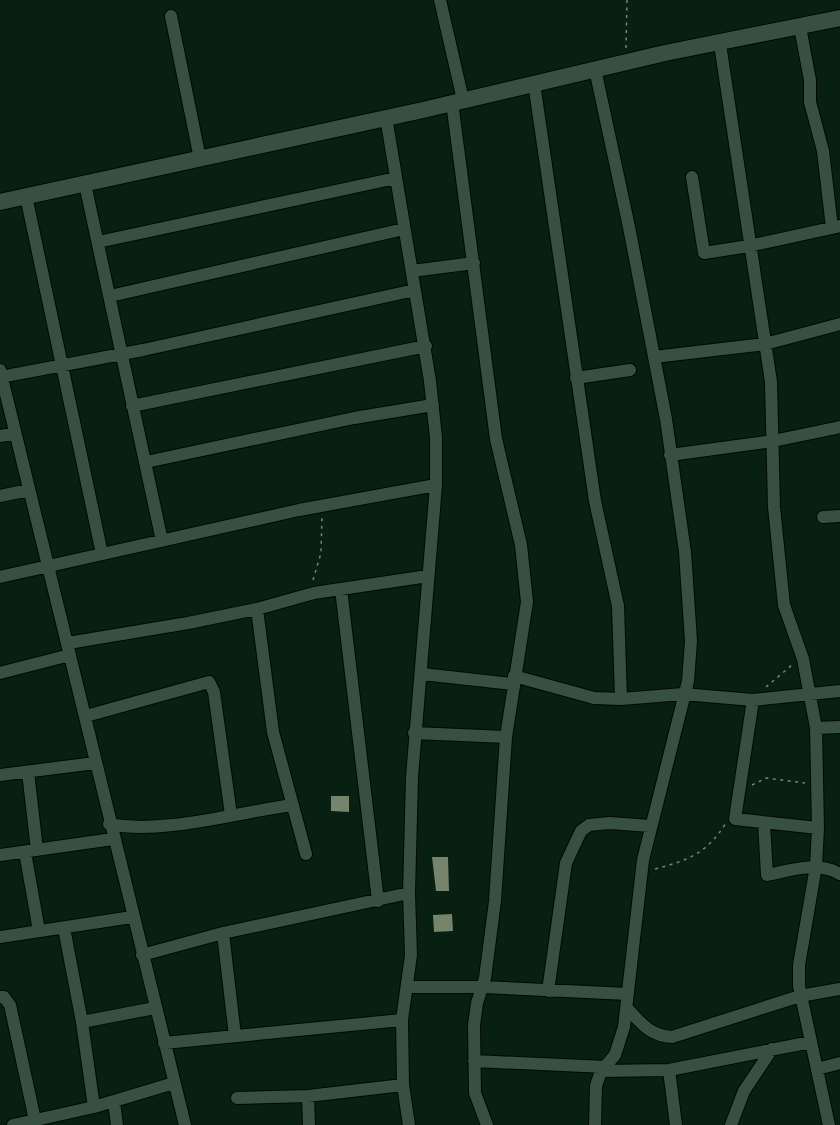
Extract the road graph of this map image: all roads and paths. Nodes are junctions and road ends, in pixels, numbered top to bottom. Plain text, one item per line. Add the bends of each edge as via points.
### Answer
1 (440, 0) edge
2 (627, 0) edge
3 (171, 16) dead end
4 (840, 18) edge
5 (800, 27) junction
6 (720, 44) junction
7 (626, 61) junction
8 (595, 69) junction
9 (534, 83) junction
10 (458, 101) junction
11 (386, 117) junction
12 (200, 159) junction
13 (692, 177) dead end
14 (396, 178) junction
15 (85, 184) junction
16 (26, 196) junction
17 (0, 202) edge
18 (836, 227) edge
19 (404, 229) junction
20 (98, 242) junction
21 (749, 246) junction
22 (474, 263) junction
23 (412, 271) junction
24 (415, 290) junction
25 (110, 296) junction
26 (840, 324) edge
27 (765, 344) junction
28 (426, 346) junction
29 (122, 354) junction
30 (654, 357) junction
31 (61, 366) junction
32 (630, 370) dead end
33 (1, 375) edge
34 (576, 378) junction
35 (433, 405) junction
36 (132, 406) junction
37 (840, 427) edge
38 (15, 433) junction
39 (0, 436) edge
40 (773, 441) junction
41 (670, 455) junction
42 (146, 462) junction
43 (436, 485) junction
44 (29, 490) junction
45 (0, 496) edge
46 (320, 506) junction
47 (840, 516) edge
48 (823, 517) dead end
49 (162, 541) junction
50 (102, 554) junction
51 (48, 566) junction
52 (428, 576) junction
53 (0, 577) edge
54 (341, 589) junction
55 (314, 593) junction
56 (258, 609) junction
57 (69, 649) junction
58 (802, 658) junction
59 (0, 673) edge
60 (422, 674) junction
61 (514, 680) junction
62 (840, 691) edge
63 (811, 693) junction
64 (683, 694) junction
65 (621, 699) junction
66 (753, 699) junction
67 (86, 716) junction
68 (840, 727) edge
69 (816, 728) junction
70 (414, 733) junction
71 (506, 736) junction
72 (95, 764) junction
73 (28, 772) junction
74 (0, 775) edge
75 (293, 805) junction
76 (231, 814) junction
77 (110, 824) junction
78 (764, 824) junction
79 (650, 826) junction
80 (818, 828) junction
81 (113, 839) junction
82 (31, 851) junction
83 (306, 854) dead end
84 (0, 855) edge
85 (816, 866) junction
86 (840, 874) edge
87 (409, 893) junction
88 (378, 901) junction
89 (132, 917) junction
90 (64, 928) junction
91 (39, 931) junction
92 (224, 933) junction
93 (0, 937) edge
94 (142, 955) junction
95 (409, 987) junction
96 (484, 987) junction
97 (840, 989) edge
98 (548, 991) junction
99 (628, 994) junction
100 (800, 996) junction
101 (0, 997) edge
102 (155, 1008) junction
103 (627, 1008) junction
104 (402, 1020) junction
105 (82, 1022) junction
106 (235, 1036) junction
107 (811, 1042) junction
108 (164, 1043) junction
109 (772, 1049) junction
110 (474, 1061) junction
111 (840, 1063) edge
112 (603, 1069) junction
113 (817, 1069) junction
114 (669, 1070) junction
115 (174, 1083) junction
116 (403, 1085) junction
117 (308, 1096) junction
118 (237, 1098) dead end
119 (114, 1102) junction
120 (94, 1107) junction
121 (34, 1120) junction
122 (14, 1125) edge
123 (117, 1125) edge
124 (185, 1125) edge
125 (309, 1125) edge
126 (409, 1125) edge
127 (487, 1125) edge
128 (595, 1125) edge
129 (676, 1125) edge
130 (732, 1125) edge
131 (829, 1125) edge

1 - 10 street
2 - 7 path
3 - 12 street
4 - 5 street
5 - 6 street
5 - 18 street via 810,102
6 - 7 street
6 - 21 street
7 - 8 street
8 - 9 street
8 - 30 street
9 - 10 street
9 - 34 street
10 - 11 street
10 - 22 street
11 - 12 street
11 - 14 street
12 - 15 street
13 - 21 street via 704,253
14 - 19 street
14 - 20 street
15 - 16 street
15 - 20 street
16 - 17 street
16 - 31 street
18 - 21 street
19 - 23 street
19 - 25 street
20 - 25 street
21 - 27 street
22 - 23 street
22 - 61 street via 499,455 526,577 524,633
23 - 24 street
24 - 28 street
24 - 29 street
25 - 29 street
26 - 27 street
27 - 30 street
27 - 40 street
28 - 35 street
28 - 36 street
29 - 31 street
29 - 36 street
30 - 41 street
31 - 33 street
31 - 50 street
32 - 34 street
33 - 38 street
34 - 65 street via 595,501 618,606
35 - 42 street
35 - 43 street
36 - 42 street
37 - 40 street
38 - 39 street
38 - 44 street
40 - 41 street
40 - 58 street via 774,507 784,605
41 - 64 street via 691,611 690,658
42 - 49 street
43 - 46 street
43 - 52 street
44 - 45 street
44 - 51 street
46 - 49 street
46 - 55 path via 322,540
47 - 48 street
49 - 50 street
50 - 51 street
51 - 53 street
51 - 57 street
52 - 54 street
52 - 60 street
54 - 55 street
54 - 88 street
55 - 56 street
56 - 57 street
56 - 75 street via 273,732
57 - 59 street
57 - 67 street
58 - 63 street
58 - 66 path via 772,679
60 - 61 street
60 - 70 street
61 - 65 street via 594,698
61 - 71 street
62 - 63 street
63 - 66 street
63 - 69 street
64 - 65 street
64 - 66 street
64 - 79 street
66 - 78 street via 734,816
67 - 72 street
67 - 76 street via 209,681 214,692
68 - 69 street
69 - 80 street
70 - 71 street
70 - 87 street
71 - 96 street via 495,902
72 - 73 street
72 - 77 street
73 - 74 street
73 - 82 street
75 - 76 street
75 - 83 street
76 - 77 street via 147,828
77 - 81 street
78 - 80 street
78 - 85 street via 766,874
79 - 98 street via 610,823 590,825 581,831 566,863
79 - 99 street
80 - 85 street
81 - 82 street
81 - 89 street
82 - 84 street
82 - 91 street
85 - 86 street
85 - 100 street via 799,964
87 - 88 street
87 - 95 street
88 - 92 street
89 - 90 street
89 - 94 street
90 - 91 street
90 - 105 street
91 - 93 street
92 - 94 street
92 - 106 street
94 - 102 street
95 - 96 street
95 - 104 street
96 - 98 street
96 - 110 street via 477,1003
97 - 100 street
98 - 99 street
99 - 103 street
100 - 103 street via 672,1037 648,1031
100 - 107 street
101 - 121 street via 10,1005
102 - 105 street
102 - 108 street
103 - 112 street via 620,1043
104 - 106 street
104 - 116 street
105 - 120 street
106 - 108 street
107 - 109 street
107 - 113 street
108 - 115 street
109 - 114 street
109 - 130 street via 744,1091
110 - 112 street
110 - 127 street via 475,1093
111 - 113 street
112 - 114 street
112 - 128 street via 596,1086
113 - 131 street
114 - 129 street
115 - 119 street
115 - 124 street
116 - 117 street
116 - 126 street
117 - 118 street
117 - 125 street
119 - 120 street
119 - 123 street
120 - 121 street
121 - 122 street

